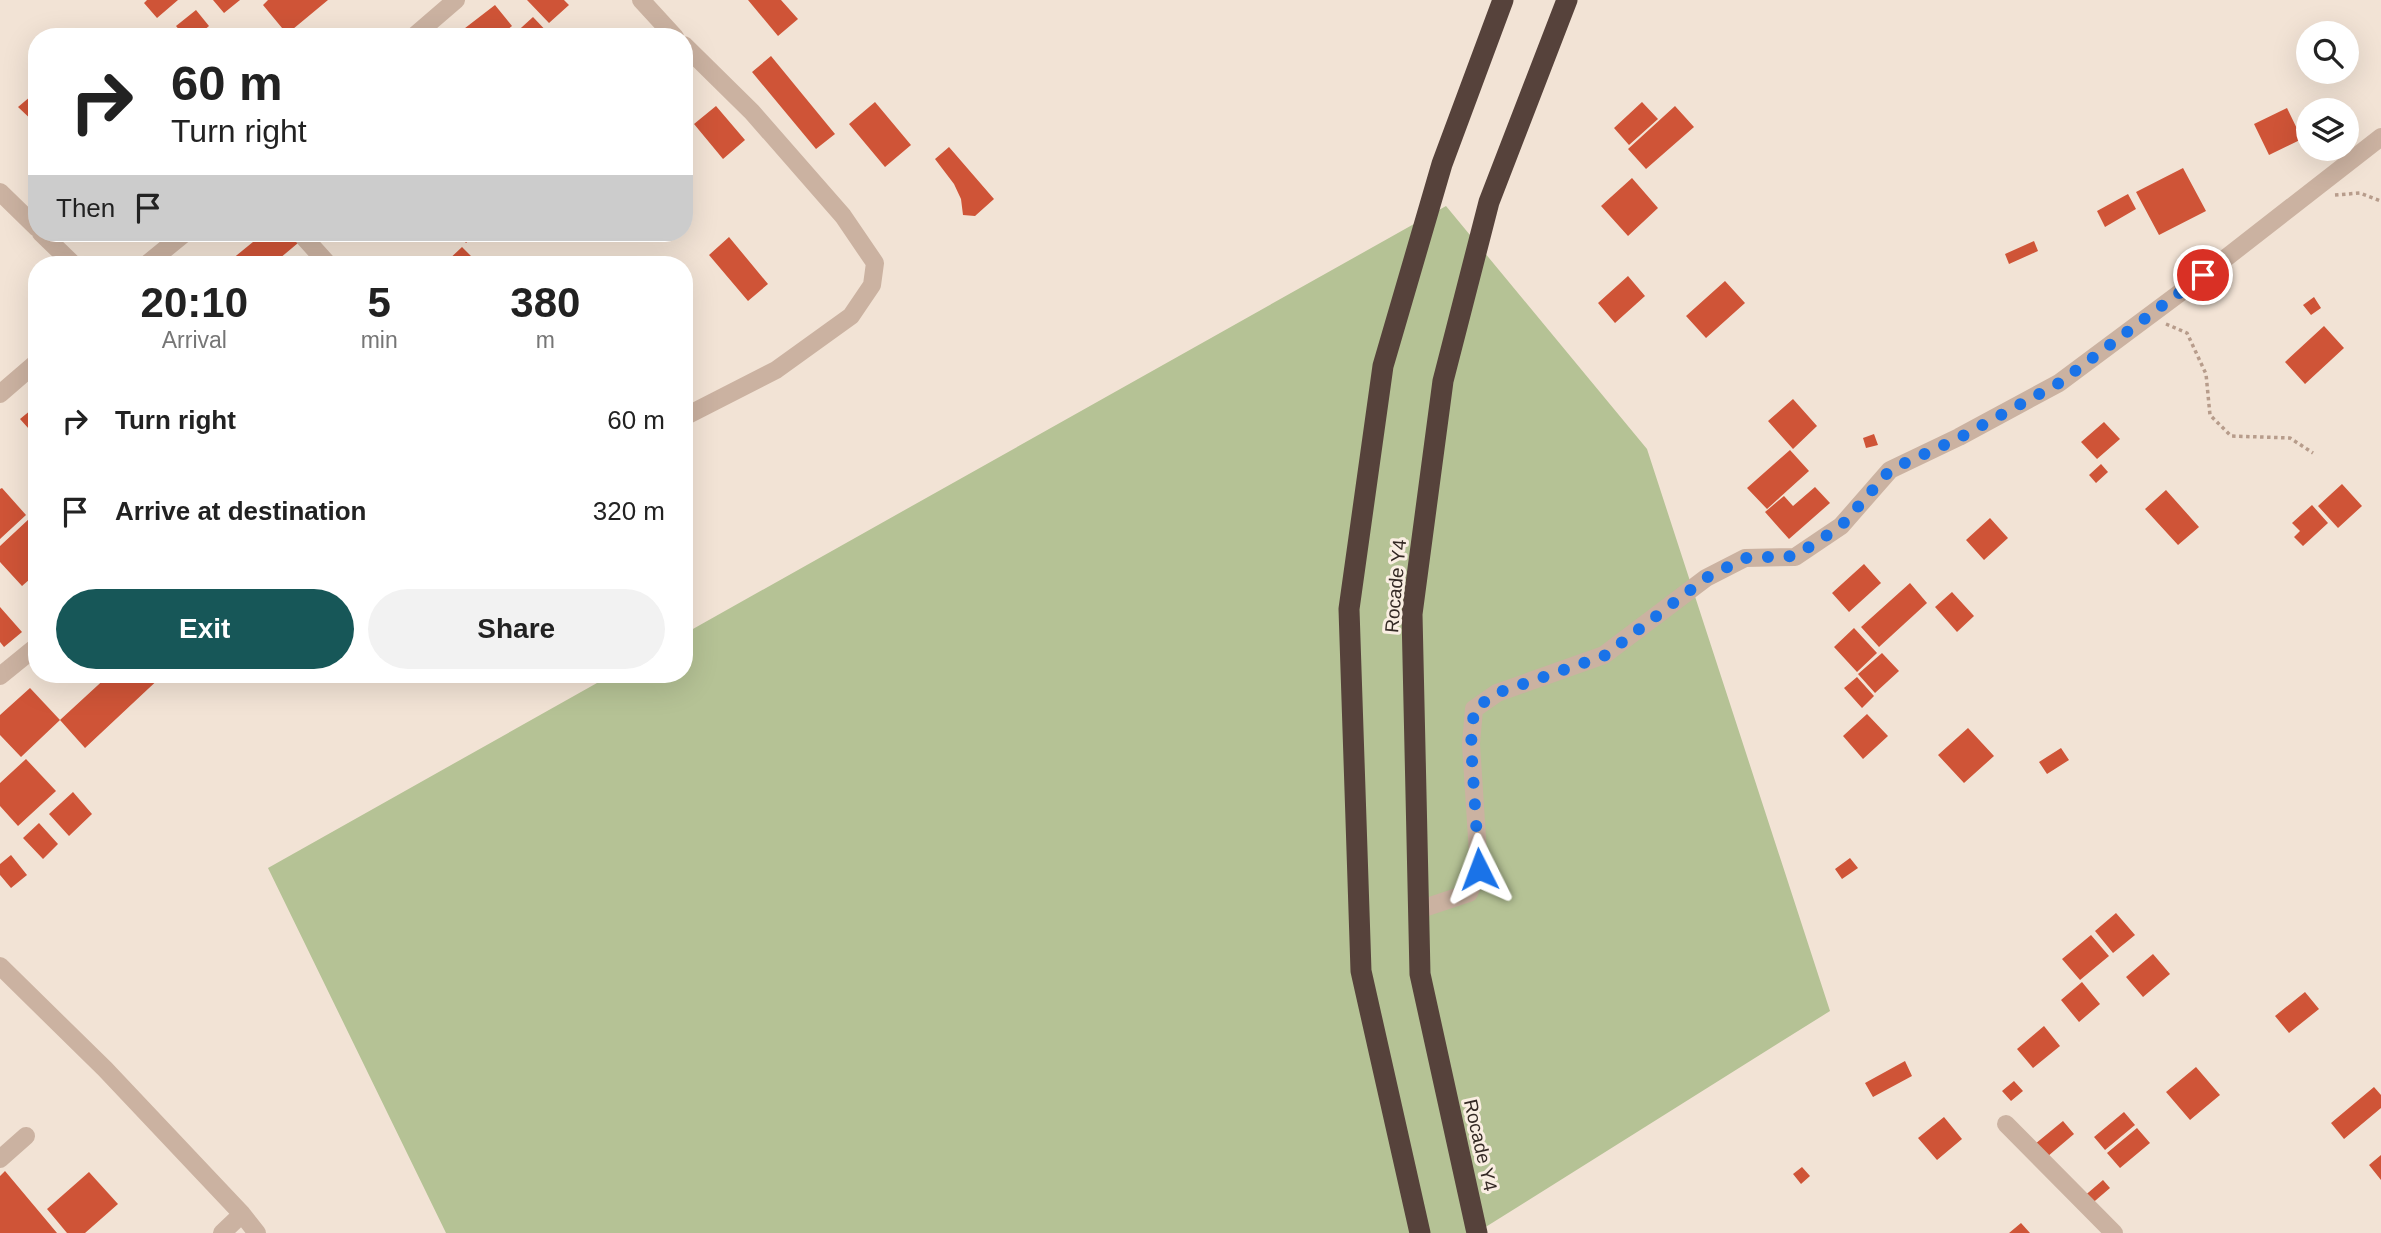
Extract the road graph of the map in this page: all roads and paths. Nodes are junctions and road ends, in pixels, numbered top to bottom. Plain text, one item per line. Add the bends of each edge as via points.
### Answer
1 (456, 0) edge
2 (641, 0) edge
3 (1503, 0) edge
4 (1567, 0) edge
5 (423, 28) edge
6 (667, 28) edge
7 (693, 54) edge
8 (2381, 136) edge
9 (0, 192) edge
10 (2301, 199) junction
11 (2381, 201) edge
12 (28, 219) edge
13 (50, 242) edge
14 (174, 242) edge
15 (308, 242) edge
16 (65, 256) edge
17 (157, 256) edge
18 (321, 256) edge
19 (2148, 316) junction
20 (28, 370) edge
21 (0, 394) edge
22 (693, 412) edge
23 (2312, 453) dead end
24 (28, 653) edge
25 (0, 676) edge
26 (1418, 910) junction
27 (0, 966) edge
28 (2006, 1124) dead end
29 (26, 1136) dead end
30 (0, 1158) edge
31 (242, 1214) junction
32 (222, 1233) edge
33 (257, 1233) edge
34 (1420, 1233) edge
35 (1477, 1233) edge
36 (2114, 1233) edge

1 - 5 street
2 - 6 street
3 - 34 highway, Rocade Y4 via 1442,164 1383,366 1349,609 1361,971
4 - 26 highway, Rocade Y4 via 1489,202 1443,381 1412,614
7 - 22 street via 752,112 844,216 875,263 872,285 851,316 776,370
8 - 10 street
9 - 12 street
10 - 11 path via 2360,193
10 - 19 street
13 - 16 street
14 - 17 street
15 - 18 street
19 - 23 path via 2187,333 2206,374 2210,415 2231,436 2290,438
19 - 26 street via 2059,383 1890,470 1841,526 1795,556 1745,558 1706,578 1604,656 1497,693 1474,709 1471,744 1479,869 1469,893
20 - 21 street
24 - 25 street
26 - 35 highway, Rocade Y4 via 1420,974
27 - 31 street
28 - 36 street
29 - 30 street
31 - 32 street
31 - 33 street

